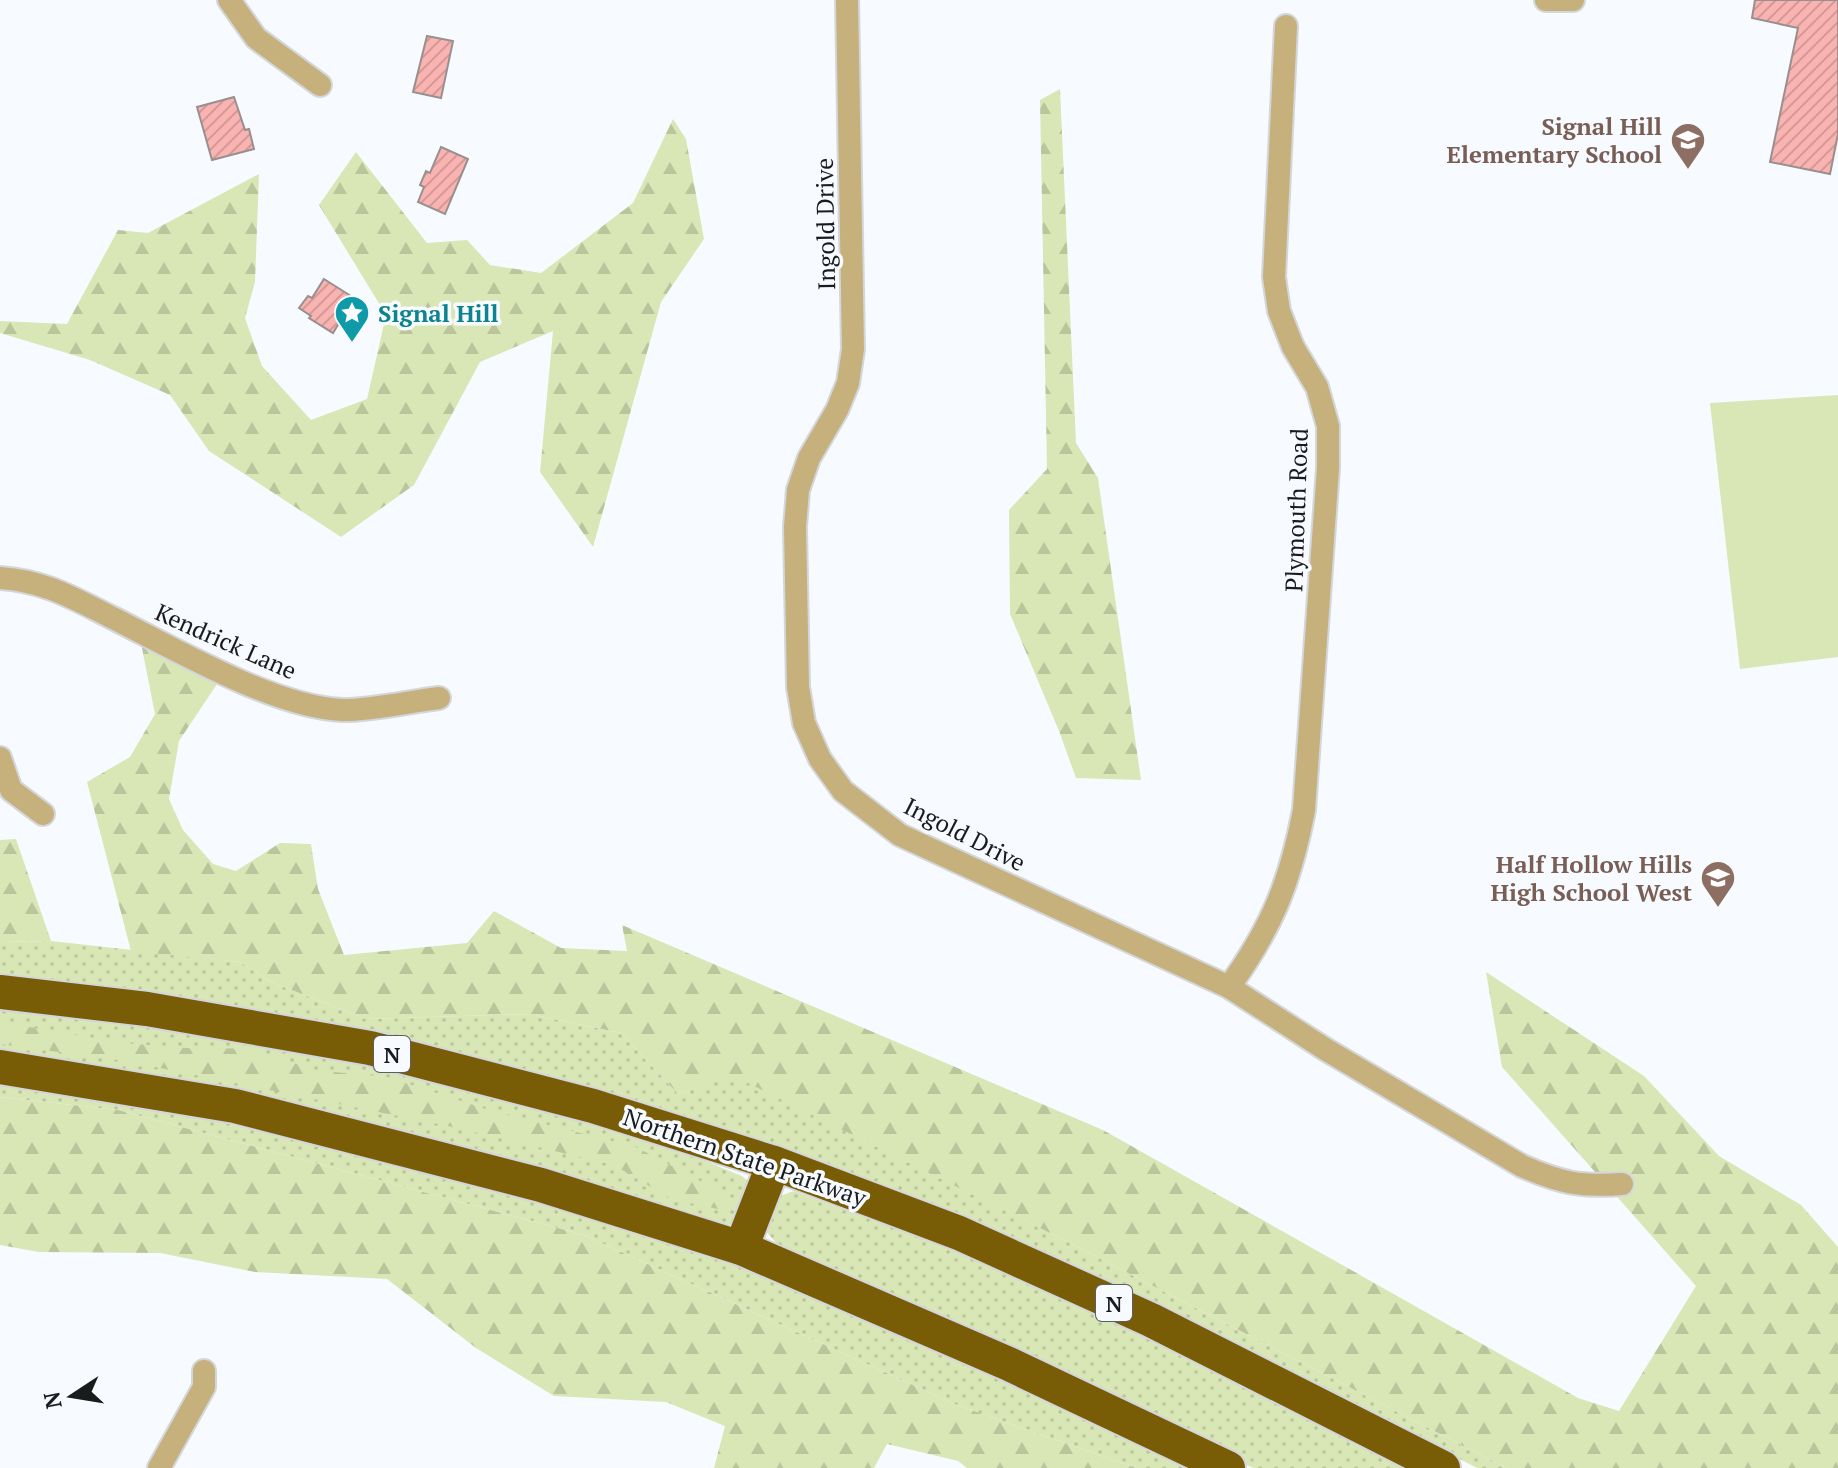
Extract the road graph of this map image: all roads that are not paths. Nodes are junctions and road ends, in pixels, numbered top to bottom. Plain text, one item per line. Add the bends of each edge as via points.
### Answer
1 (229, 0) edge
2 (847, 0) edge
3 (1546, 0) edge
4 (1573, 0) edge
5 (1286, 26) dead end
6 (320, 85) dead end
7 (0, 578) edge
8 (439, 698) dead end
9 (0, 758) edge
10 (43, 814) dead end
11 (1229, 987) junction
12 (0, 992) edge
13 (0, 1067) edge
14 (774, 1163) junction
15 (1622, 1184) dead end
16 (741, 1248) junction
17 (204, 1371) dead end
18 (159, 1468) edge
19 (1228, 1468) edge
20 (1443, 1468) edge

1 - 6 street via 256,38
2 - 11 street, Ingold Drive via 853,349 848,383 798,490 798,687 804,723 820,759 843,791 900,835
3 - 4 street
5 - 11 street, Plymouth Road via 1274,277 1279,311 1293,347 1317,387 1328,426 1328,468 1304,810 1295,860 1277,909
7 - 8 street, Kendrick Lane via 58,589 205,664 304,703 343,710
9 - 10 street via 11,790
11 - 15 street, Ingold Drive via 1522,1166 1557,1181
12 - 14 highway, Northern State Parkway / N via 147,1009 370,1048 593,1106
13 - 16 highway via 235,1106 541,1185
14 - 16 highway
14 - 20 highway, Northern State Parkway / N via 959,1233 1110,1301
16 - 19 highway via 1009,1364
17 - 18 street via 204,1387

